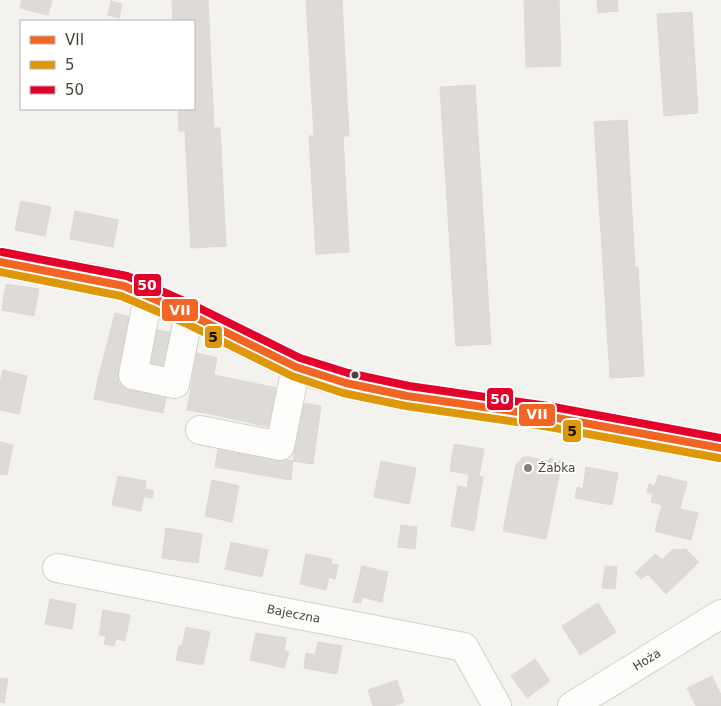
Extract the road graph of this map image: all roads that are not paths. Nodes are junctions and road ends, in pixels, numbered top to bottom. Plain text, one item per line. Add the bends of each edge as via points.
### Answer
1 (0, 262) edge
2 (148, 297) junction
3 (189, 314) junction
4 (296, 367) junction
5 (200, 430) dead end
6 (721, 448) edge
7 (57, 568) dead end
8 (721, 614) edge
9 (497, 706) edge
10 (572, 706) edge

1 - 2 street via 124,286
2 - 3 street
2 - 3 street via 133,375 175,384
3 - 4 street
4 - 5 street via 280,446
4 - 6 street via 346,383 407,396 546,416
7 - 9 street, Bajeczna via 464,647
8 - 10 street, Hoża

